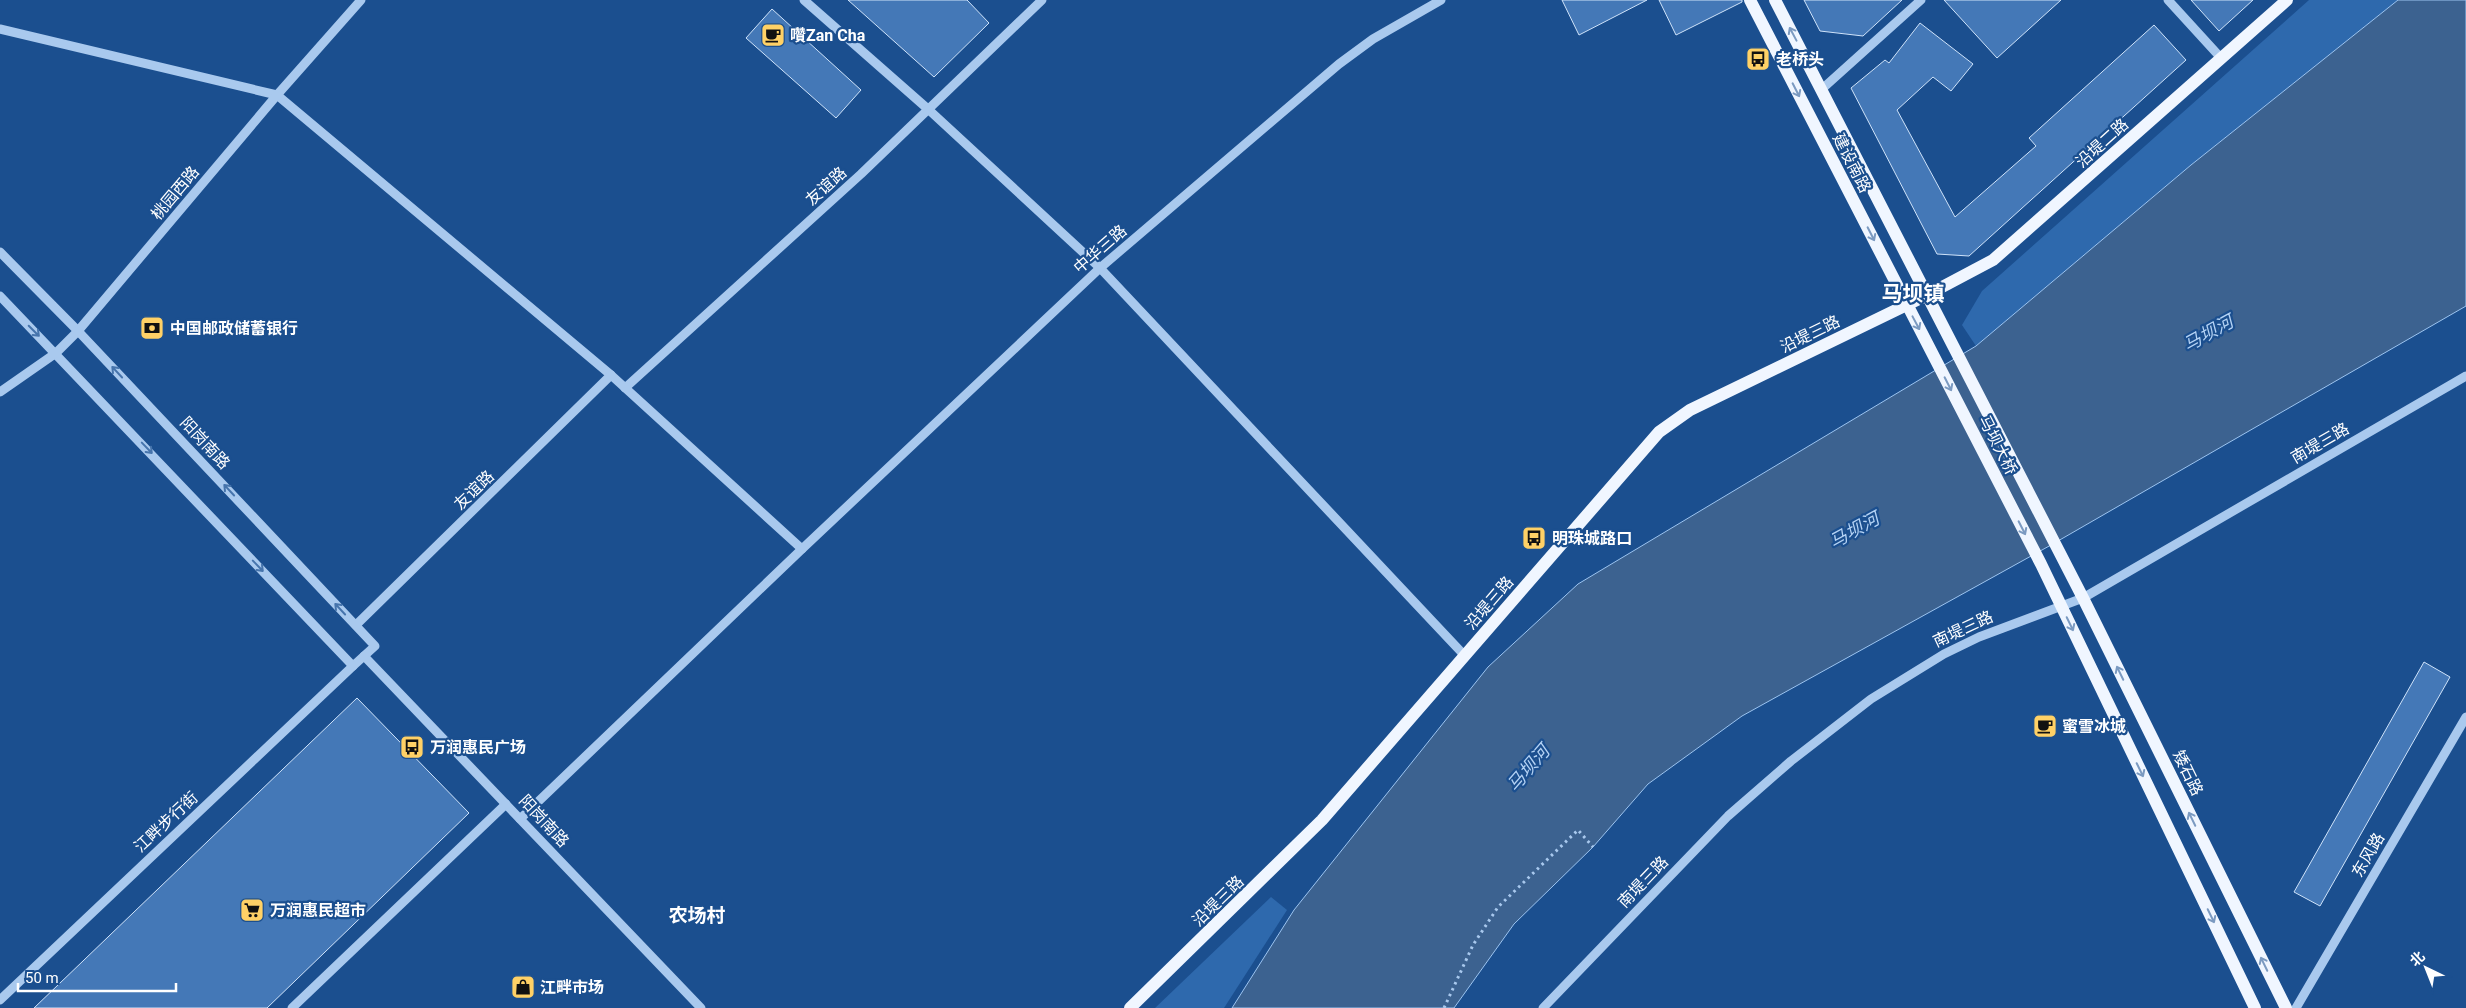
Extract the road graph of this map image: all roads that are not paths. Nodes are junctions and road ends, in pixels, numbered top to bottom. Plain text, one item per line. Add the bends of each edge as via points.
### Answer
1 (361, 0) edge
2 (804, 0) edge
3 (1042, 0) edge
4 (1441, 0) edge
5 (1750, 0) edge
6 (1775, 0) edge
7 (1921, 0) edge
8 (2168, 0) edge
9 (2288, 0) edge
10 (0, 29) edge
11 (2221, 58) junction
12 (1822, 89) junction
13 (277, 95) junction
14 (929, 110) junction
15 (0, 252) edge
16 (1100, 268) junction
17 (1927, 295) junction
18 (0, 296) edge
19 (1907, 305) junction
20 (1944, 328) joint
21 (78, 331) junction
22 (1926, 340) joint
23 (56, 352) junction
24 (612, 375) junction
25 (2466, 376) edge
26 (625, 388) junction
27 (0, 392) edge
28 (802, 549) junction
29 (2060, 552) joint
30 (2083, 598) junction
31 (2061, 607) junction
32 (356, 625) junction
33 (364, 656) junction
34 (1465, 656) junction
35 (353, 666) junction
36 (2466, 717) edge
37 (506, 804) junction
38 (520, 819) junction
39 (0, 1000) edge
40 (292, 1008) edge
41 (701, 1008) edge
42 (1130, 1008) edge
43 (1543, 1008) edge
44 (2255, 1008) edge
45 (2286, 1008) edge
46 (2296, 1008) edge

1 - 13 street, 桃园西路
2 - 14 street
3 - 14 street, 友谊路
4 - 16 street, 中华三路 via 1373,38 1339,64
5 -> 19 main road, 建设南路
12 -> 6 main road, 建设南路
7 - 12 street
8 - 11 street
9 - 11 main road, 沿堤二路
10 - 13 street
11 - 17 main road, 沿堤二路 via 2012,245 1993,260
12 - 17 main road, 建设南路
13 - 21 street, 桃园西路
13 - 24 street
14 - 16 street
14 - 26 street, 友谊路
15 - 21 street, 阳岗南路
16 - 28 street, 中华三路
16 - 34 street
17 - 19 main road, 沿堤三路
17 - 20 main road, 建设南路
18 -> 23 street
19 -> 22 main road, 建设南路
19 - 34 main road, 沿堤三路 via 1676,417 1642,449
20 - 29 main road, 马坝大桥
21 - 23 street, 桃园西路
32 -> 21 street, 阳岗南路
22 -> 31 main road, 马坝大桥
23 - 27 street, 桃园西路
23 -> 35 street
24 - 26 street
24 - 32 street, 友谊路
25 - 30 street, 南堤三路
26 - 28 street
28 - 38 street, 中华三路
29 - 30 main road, 矮石路
30 - 31 street, 南堤三路
45 -> 30 main road, 矮石路
31 - 43 street, 南堤三路 via 1979,637 1944,654 1871,699 1832,728 1728,816
31 -> 44 main road
32 - 33 street, 阳岗南路 via 375,646
33 - 35 street
33 - 37 street, 阳岗南路
34 - 42 main road, 沿堤三路 via 1322,820
35 - 39 street, 江畔步行街
36 - 46 street, 东风路
37 - 38 street, 阳岗南路
37 - 40 street
38 - 41 street, 阳岗南路

